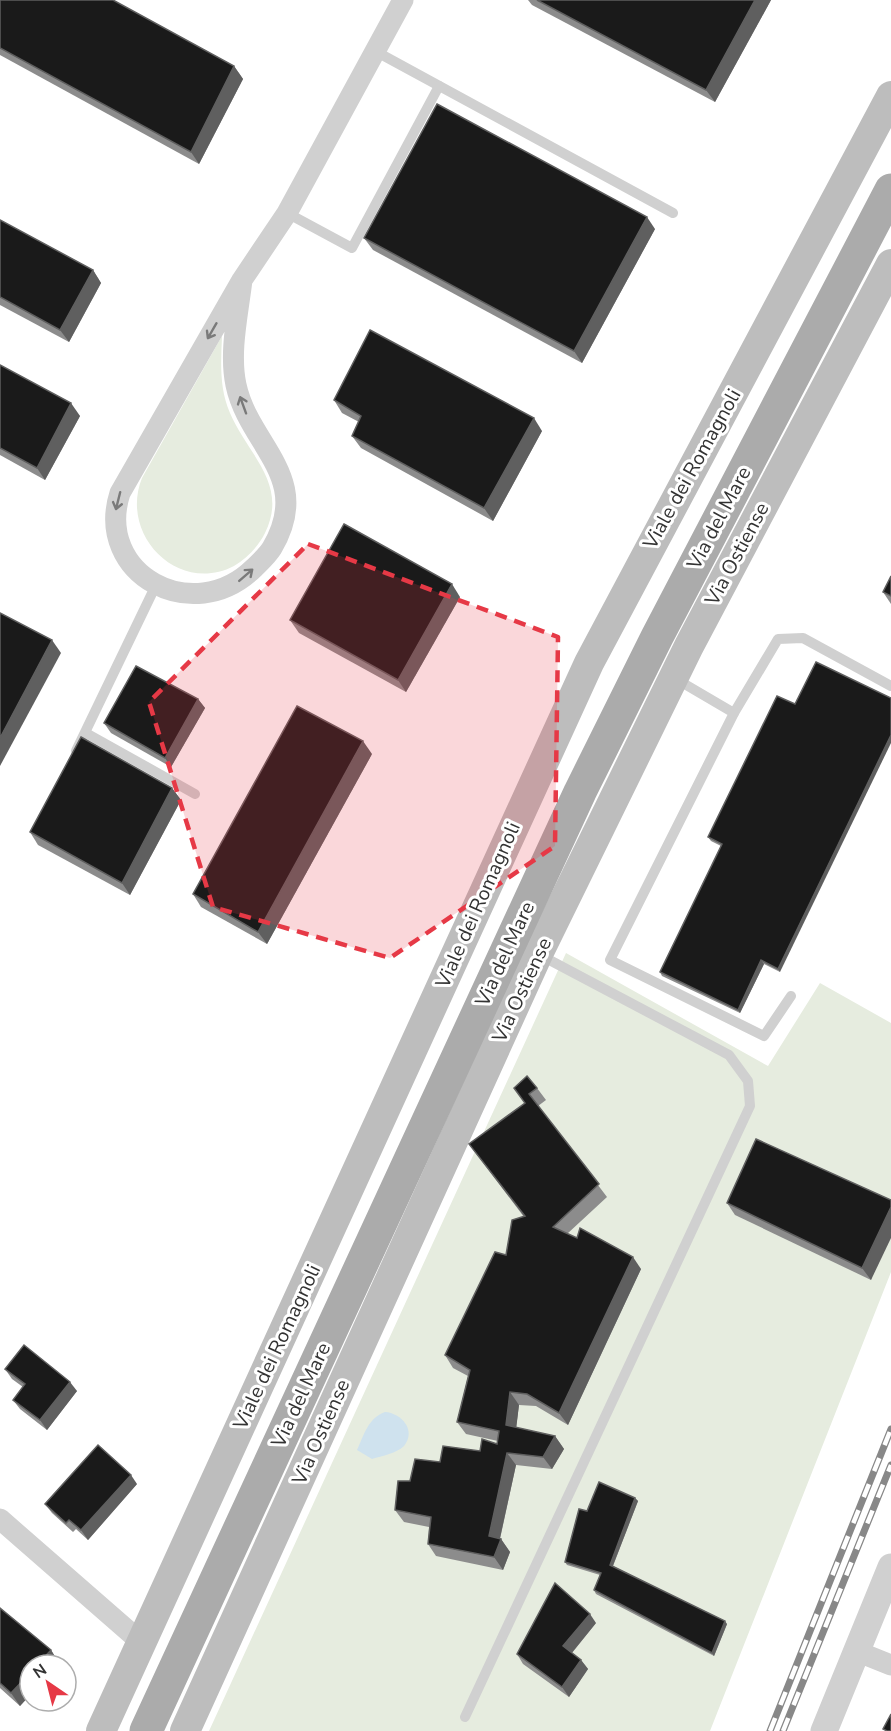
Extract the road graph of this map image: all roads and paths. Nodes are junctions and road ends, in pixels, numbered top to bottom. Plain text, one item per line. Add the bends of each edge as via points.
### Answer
1 (404, 0) edge
2 (375, 51) junction
3 (439, 86) junction
4 (891, 96) edge
5 (891, 190) edge
6 (287, 213) junction
7 (673, 213) dead end
8 (891, 264) edge
9 (242, 280) junction
10 (156, 585) junction
11 (673, 678) junction
12 (891, 686) edge
13 (734, 713) junction
14 (86, 733) junction
15 (71, 760) edge
16 (195, 794) dead end
17 (538, 954) junction
18 (791, 996) dead end
19 (0, 1518) edge
20 (891, 1567) edge
21 (142, 1643) junction
22 (856, 1652) junction
23 (891, 1665) edge
24 (465, 1717) dead end
25 (101, 1731) edge
26 (146, 1731) edge
27 (185, 1731) edge
28 (824, 1731) edge

1 - 2 street
2 - 3 lane
2 - 6 street
3 - 6 lane via 352,248
3 - 7 lane
4 - 21 main road, Viale dei Romagnoli via 589,663
5 - 26 main road, Via del Mare via 657,636 580,792
6 - 9 street
8 - 11 main road, Via Ostiense
9 -> 10 street via 124,483 117,502 122,547 134,566
10 -> 9 street via 191,595 228,587 265,558 285,520 281,475 244,410 236,384 234,350
10 - 14 lane
11 - 13 lane
11 - 17 main road, Via Ostiense
12 - 13 lane via 803,638 778,639
13 - 18 lane via 610,960 764,1036
14 - 15 lane
14 - 16 lane
17 - 24 lane via 729,1055 748,1081 750,1106
17 - 27 main road, Via Ostiense
19 - 21 street
20 - 22 street
21 - 25 main road, Viale dei Romagnoli
22 - 23 street
22 - 28 street

